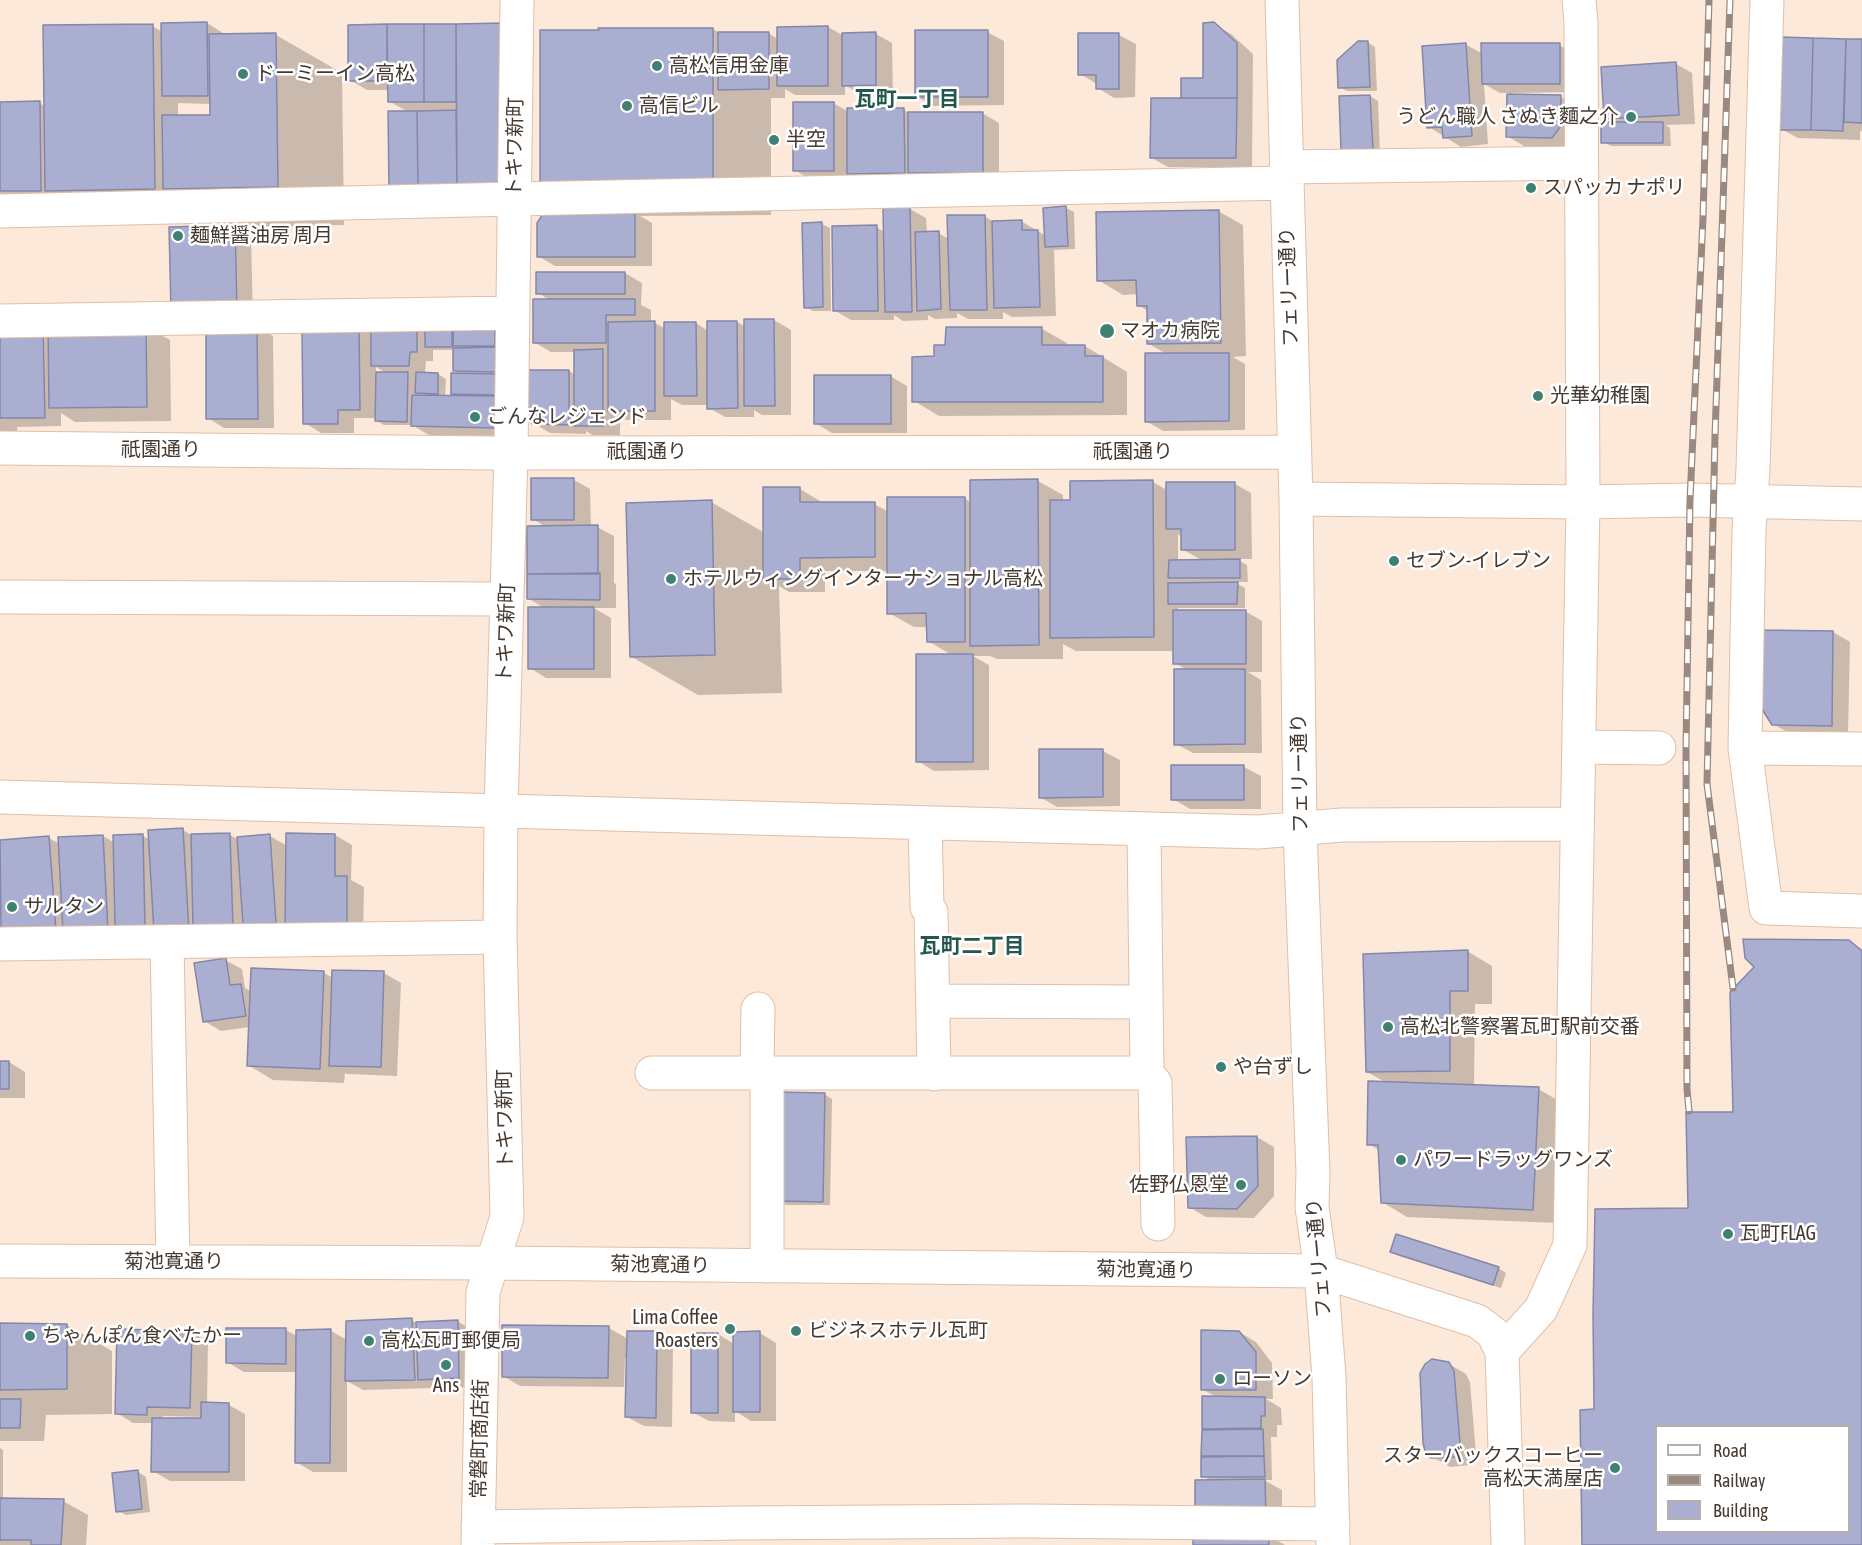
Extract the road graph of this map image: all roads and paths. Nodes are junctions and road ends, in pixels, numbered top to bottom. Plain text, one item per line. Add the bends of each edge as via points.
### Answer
1 (517, 0) edge
2 (1282, 0) edge
3 (1579, 0) edge
4 (1767, 0) edge
5 (1581, 163) junction
6 (1286, 175) junction
7 (515, 199) junction
8 (0, 211) edge
9 (513, 313) junction
10 (0, 321) edge
11 (0, 448) edge
12 (511, 452) junction
13 (1294, 452) junction
14 (1296, 499) junction
15 (1583, 502) junction
16 (1750, 502) junction
17 (1862, 504) edge
18 (0, 597) edge
19 (507, 599) junction
20 (1580, 747) junction
21 (1659, 748) dead end
22 (1745, 748) junction
23 (1862, 749) edge
24 (0, 797) edge
25 (501, 810) junction
26 (925, 823) junction
27 (1577, 824) junction
28 (1144, 829) junction
29 (1300, 830) junction
30 (1862, 911) edge
31 (500, 938) junction
32 (167, 942) junction
33 (0, 944) edge
34 (933, 1001) junction
35 (1146, 1002) junction
36 (758, 1009) dead end
37 (652, 1073) dead end
38 (767, 1073) junction
39 (1148, 1073) junction
40 (934, 1074) junction
41 (1158, 1224) dead end
42 (0, 1261) edge
43 (173, 1262) junction
44 (493, 1263) junction
45 (767, 1266) junction
46 (1321, 1271) junction
47 (1502, 1352) junction
48 (1333, 1534) edge
49 (478, 1536) edge
50 (1508, 1545) edge

1 - 7 street, トキワ新町
2 - 6 street, フェリー通り
3 - 5 street
4 - 16 street
5 - 6 street
5 - 15 street
6 - 7 street
6 - 13 street, フェリー通り
7 - 8 street
7 - 9 street, トキワ新町
9 - 10 street
9 - 12 street, トキワ新町
11 - 12 street, 祇園通り
12 - 13 street, 祇園通り
12 - 19 street, トキワ新町
13 - 14 street, フェリー通り
14 - 15 street
14 - 29 street, フェリー通り
15 - 16 street
15 - 20 street
16 - 17 street
16 - 22 street
18 - 19 street
19 - 25 street, トキワ新町
20 - 21 street
20 - 27 street
22 - 23 street
22 - 30 street via 1766,908
24 - 25 street
25 - 26 street
25 - 31 street, トキワ新町
26 - 28 street
26 - 34 street
27 - 29 street via 1342,825
27 - 47 street via 1570,1245 1541,1309
28 - 29 street
28 - 35 street
29 - 46 street, フェリー通り via 1314,1173 1312,1207
31 - 32 street
31 - 44 street, トキワ新町 via 507,1217
32 - 33 street
32 - 43 street
34 - 35 street
34 - 40 street
35 - 39 street
36 - 38 street via 758,1066
37 - 38 street
38 - 40 street
38 - 45 street
39 - 40 street
39 - 41 street via 1155,1083
42 - 43 street, 菊池寛通り
43 - 44 street, 菊池寛通り
44 - 45 street, 菊池寛通り
44 - 49 street, 常磐町商店街 via 483,1293
45 - 46 street, 菊池寛通り
46 - 47 street, 菊池寛通り via 1477,1321 1493,1333
46 - 48 street, フェリー通り via 1329,1377
47 - 50 street
48 - 49 street via 1027,1521

